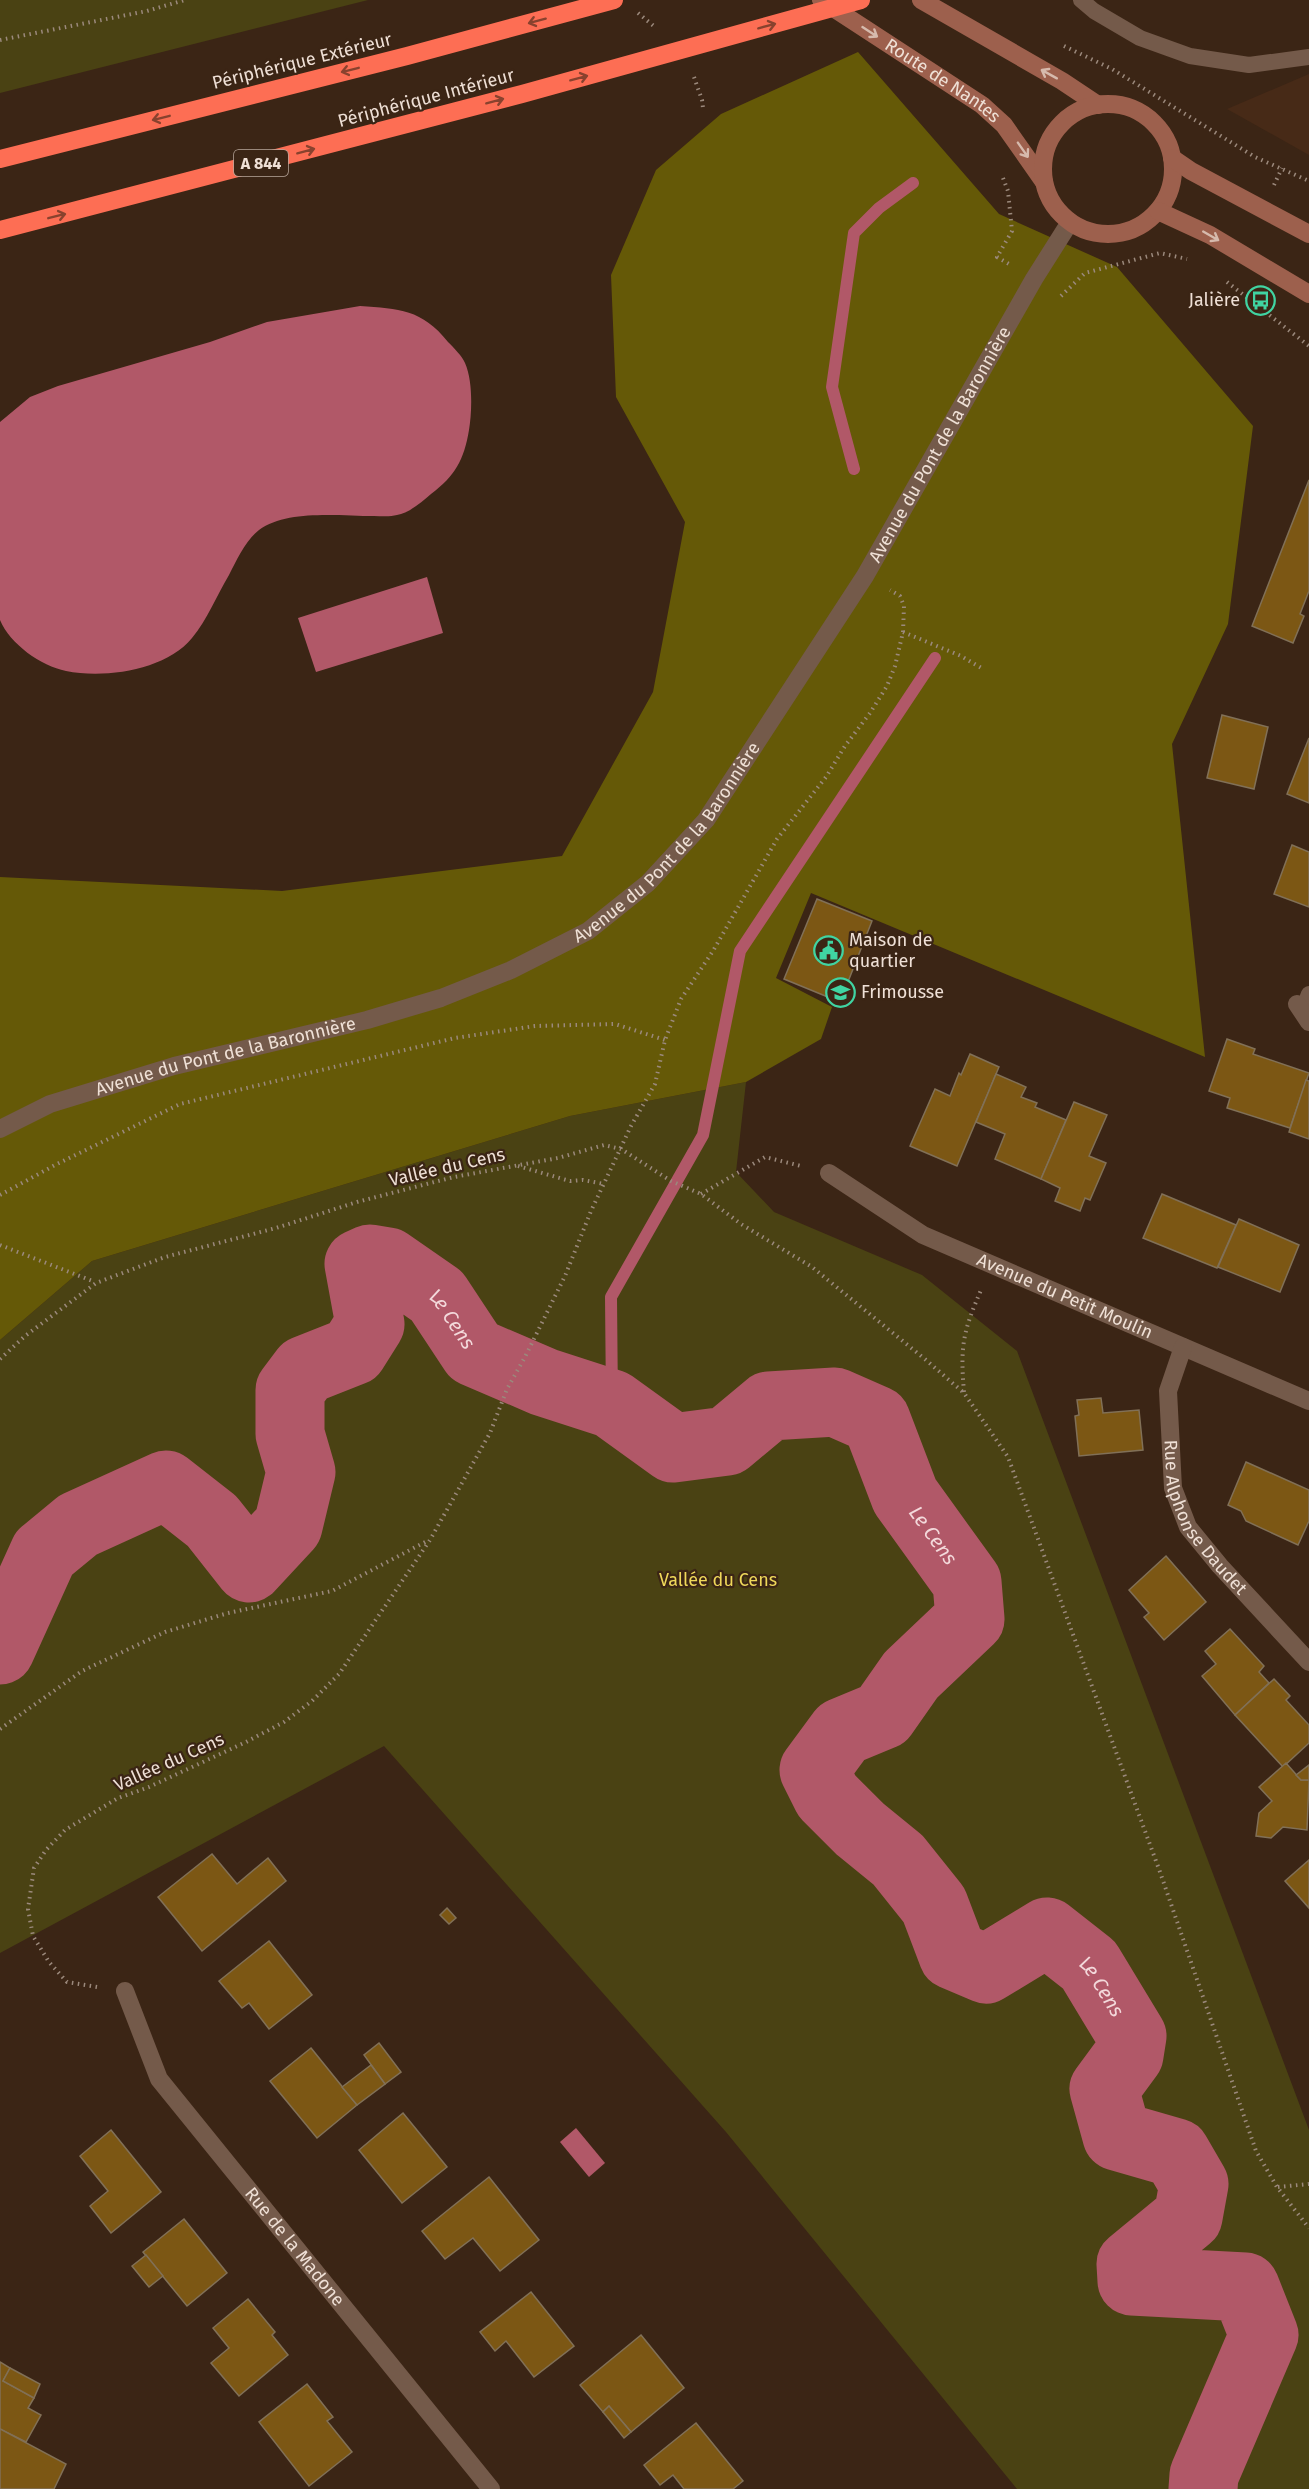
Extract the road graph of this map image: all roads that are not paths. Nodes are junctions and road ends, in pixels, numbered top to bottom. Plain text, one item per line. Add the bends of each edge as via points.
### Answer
1 (614, 0) edge
2 (821, 0) edge
3 (861, 0) edge
4 (921, 0) edge
5 (1081, 0) edge
6 (1309, 57) edge
7 (1098, 105) junction
8 (1172, 158) junction
9 (0, 159) edge
10 (1044, 182) junction
11 (1158, 211) junction
12 (1070, 222) junction
13 (0, 230) edge
14 (1309, 234) edge
15 (1309, 294) edge
16 (0, 1129) edge
17 (829, 1173) road end
18 (1183, 1347) junction
19 (1309, 1401) edge
20 (1309, 1662) edge
21 (125, 1991) road end
22 (491, 2489) edge

1 -> 9 highway, Périphérique Extérieur
2 -> 10 main road, Route de Nantes via 982,105 1004,125
13 -> 3 highway, Périphérique Intérieur / A 844 via 522,94
7 -> 4 main road
5 - 6 lane via 1140,38 1190,56 1249,64
7 - 8 main road via 1116,105 1144,115 1162,132
7 - 10 main road via 1071,116 1051,138 1044,160
8 - 11 main road via 1172,183
8 - 14 main road
10 - 12 main road via 1053,205
11 - 12 main road via 1139,226 1116,234 1086,231
11 -> 15 main road via 1210,235
12 - 16 street, Avenue du Pont de la Baronnière via 865,576 706,820 648,883 588,932 511,970 441,998 367,1020 174,1066 50,1104
17 - 18 street, Avenue du Petit Moulin via 923,1235
18 - 19 street, Avenue du Petit Moulin
18 - 20 street, Rue Alphonse Daudet via 1168,1391 1176,1498 1188,1527
21 - 22 street, Rue de la Madone via 159,2079

